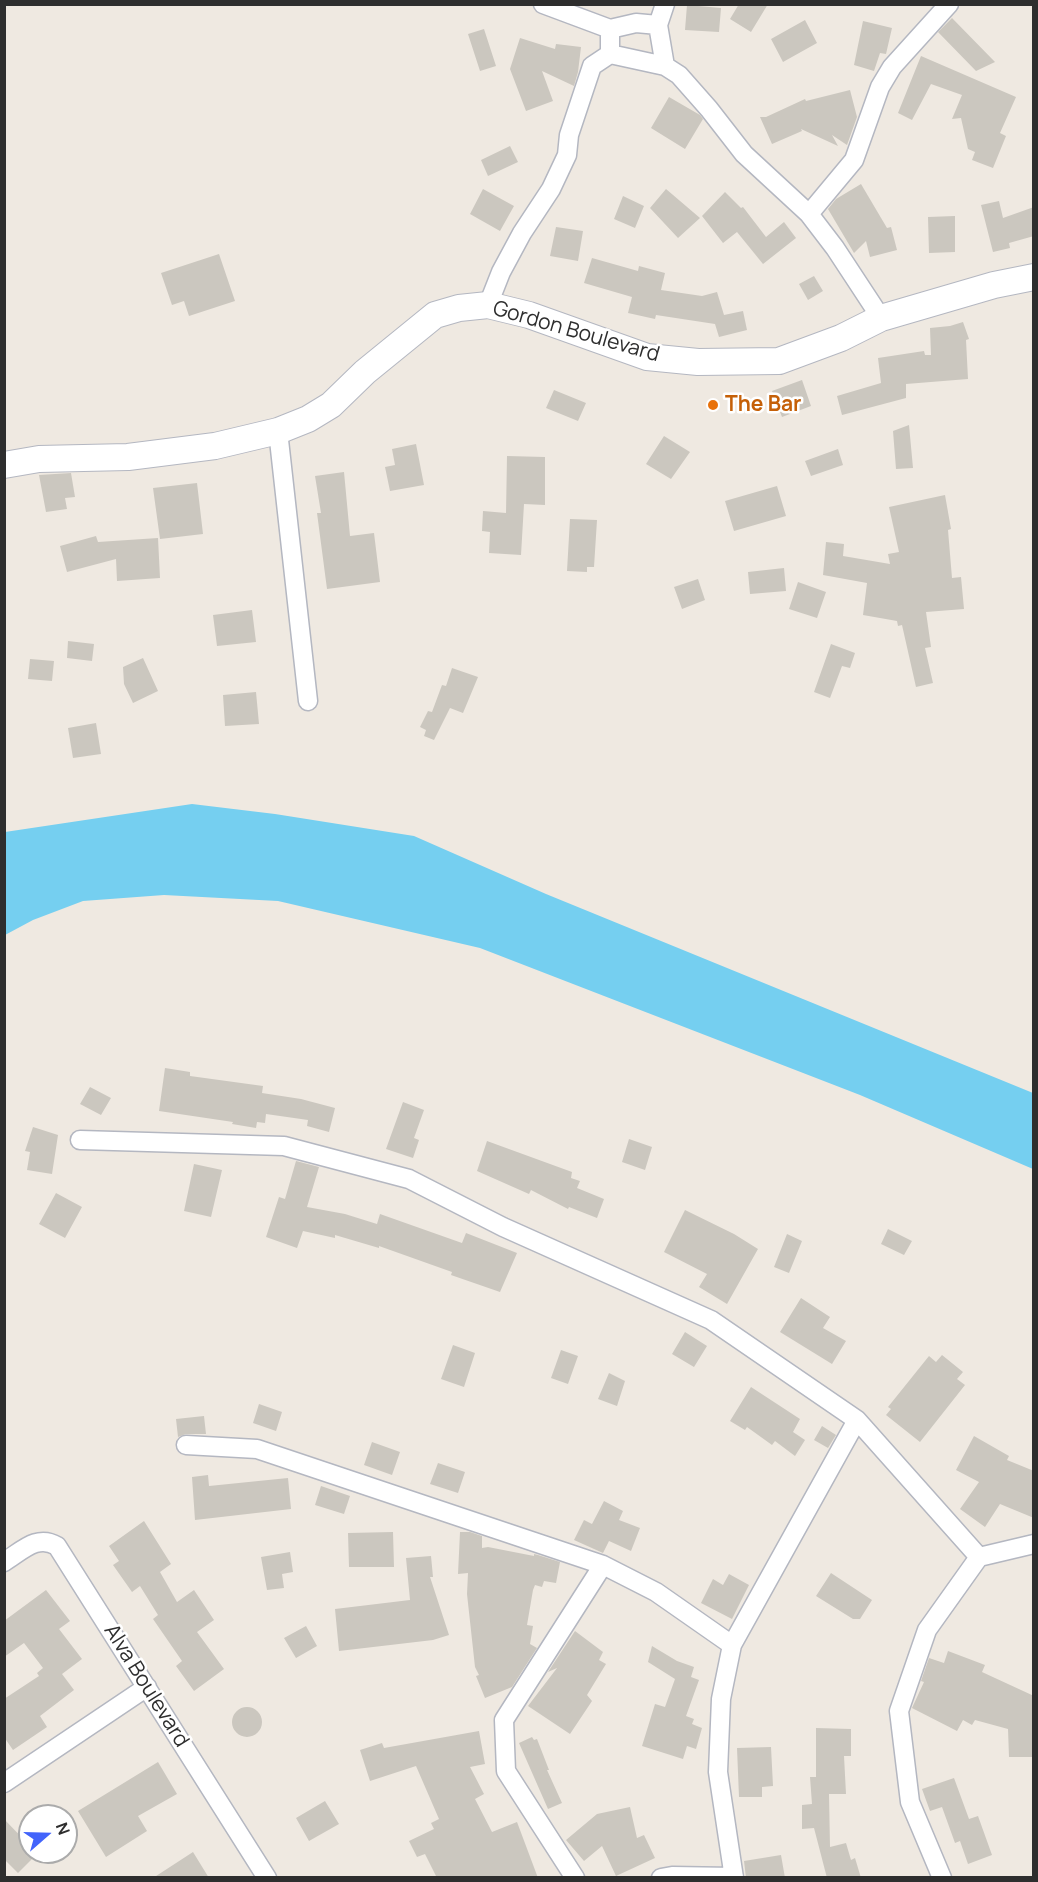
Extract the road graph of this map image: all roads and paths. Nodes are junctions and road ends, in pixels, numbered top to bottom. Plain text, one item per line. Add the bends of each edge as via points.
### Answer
1 (543, 4) edge
2 (665, 4) edge
3 (949, 4) edge
4 (658, 25) junction
5 (610, 29) junction
6 (610, 54) junction
7 (665, 66) junction
8 (809, 214) junction
9 (1034, 278) edge
10 (488, 305) junction
11 (881, 318) junction
12 (278, 431) junction
13 (4, 465) edge
14 (308, 701) dead end
15 (80, 1140) dead end
16 (857, 1420) junction
17 (186, 1445) dead end
18 (1034, 1544) edge
19 (979, 1557) junction
20 (4, 1562) edge
21 (603, 1565) junction
22 (732, 1645) junction
23 (147, 1687) junction
24 (4, 1783) edge
25 (734, 1877) edge
26 (267, 1878) edge
27 (575, 1878) edge
28 (661, 1878) edge
29 (942, 1878) edge

1 - 5 street
2 - 4 street
3 - 8 street via 892,67 880,87 854,160
4 - 5 street via 636,23
4 - 7 street
5 - 6 street
6 - 7 street
6 - 10 street via 592,66 569,135 567,155 501,272
7 - 8 street via 702,100 744,154
8 - 11 street
9 - 11 street, Gordon Boulevard via 994,285
10 - 11 street, Gordon Boulevard via 529,315 647,357 698,362 779,361
10 - 12 street, Gordon Boulevard via 435,315 330,405
12 - 13 street, Gordon Boulevard via 215,446 128,457 39,459
12 - 14 street
15 - 16 street via 284,1146 408,1179 503,1227 711,1320
16 - 19 street
16 - 22 street
17 - 21 street via 257,1449
18 - 19 street
19 - 29 street via 927,1630 899,1711 910,1802
20 - 23 street, Alva Boulevard via 36,1541 49,1541 57,1546
21 - 22 street via 656,1592
21 - 27 street via 504,1720 506,1771
22 - 25 street via 721,1699 718,1772
23 - 24 street
23 - 26 street, Alva Boulevard
25 - 28 street

